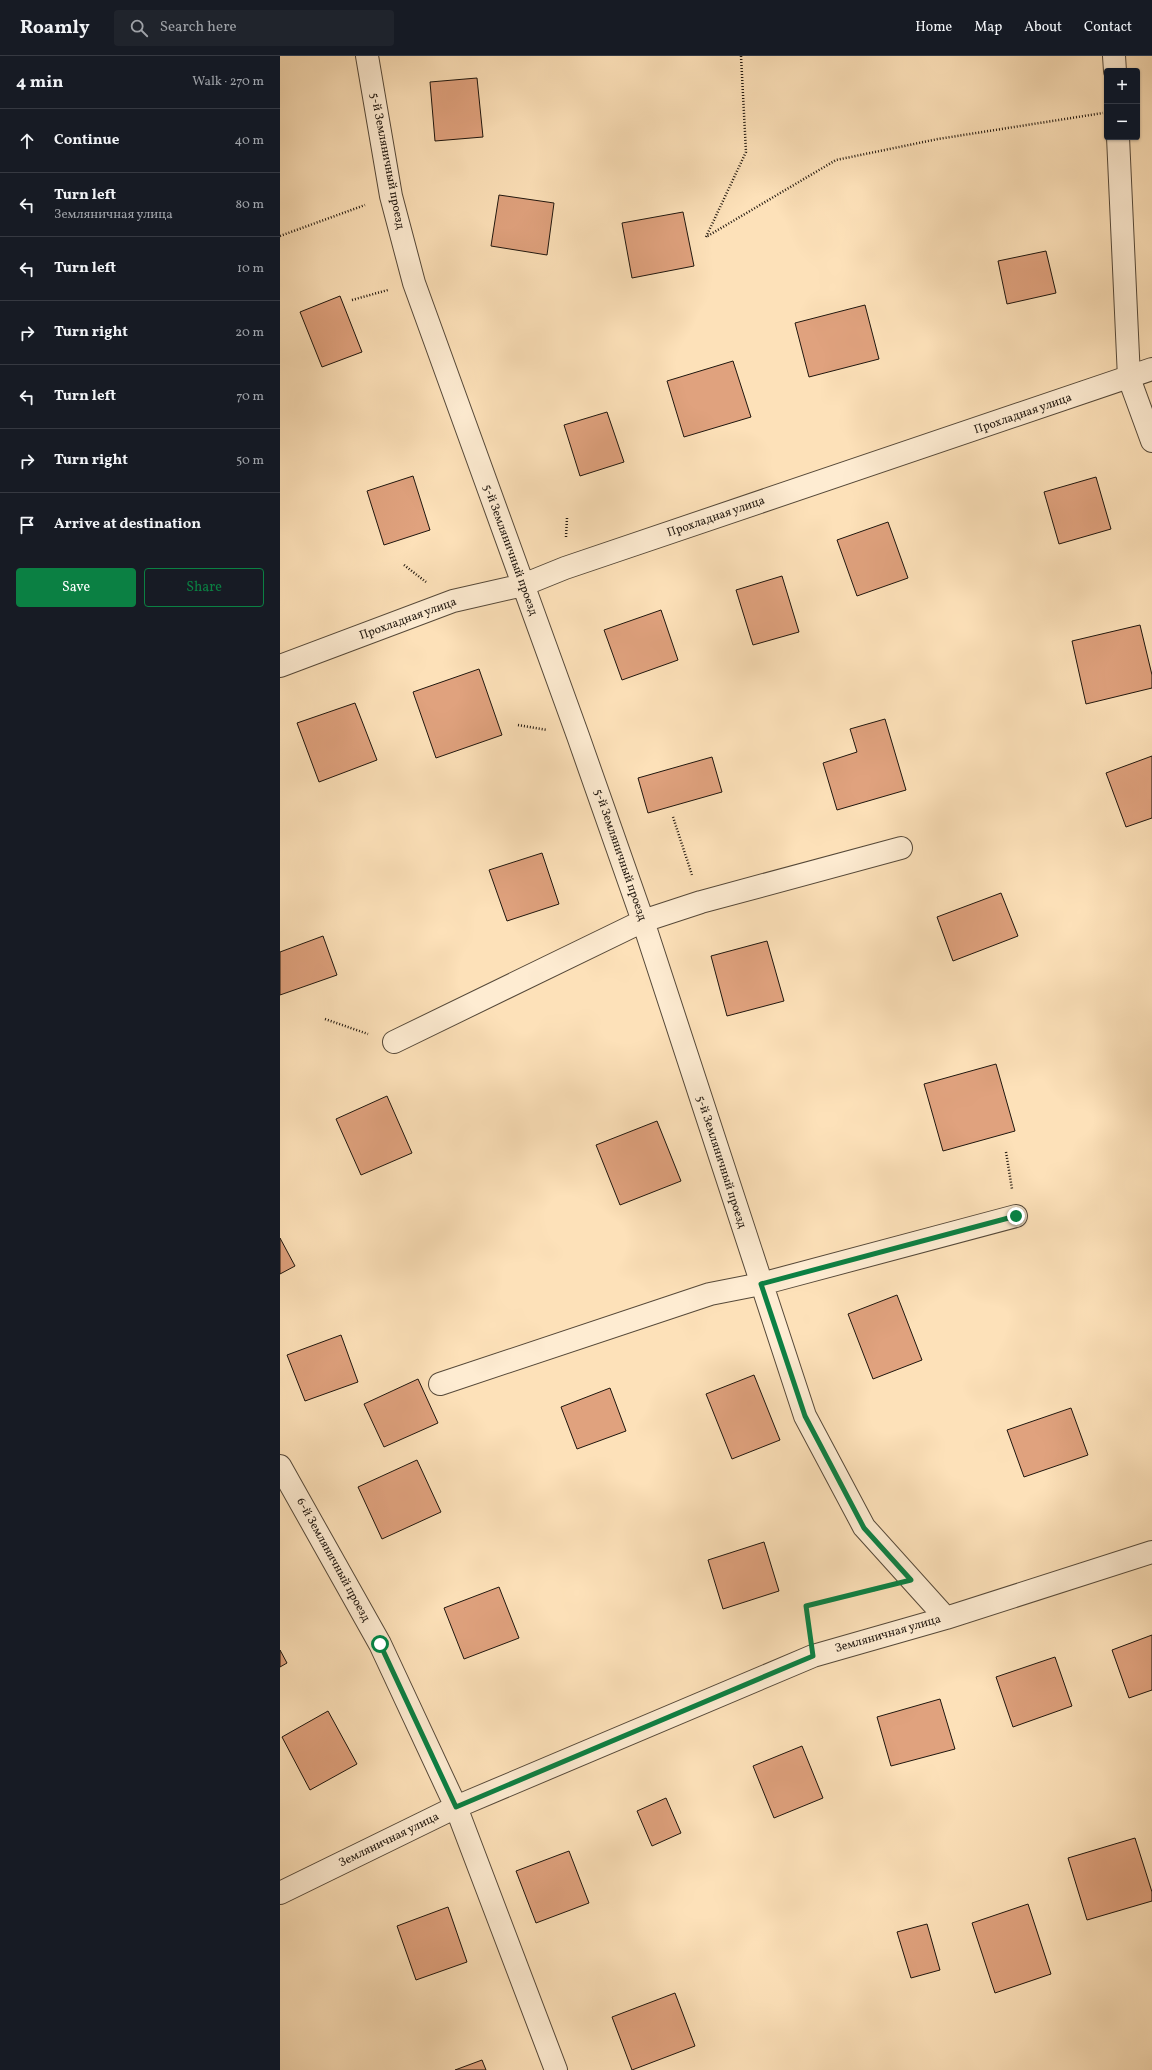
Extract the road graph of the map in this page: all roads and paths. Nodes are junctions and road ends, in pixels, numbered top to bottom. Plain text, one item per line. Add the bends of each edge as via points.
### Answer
1 (367, 56) edge
2 (741, 56) edge
3 (1114, 56) edge
4 (1115, 68) edge
5 (1104, 112) edge
6 (1118, 140) edge
7 (391, 196) junction
8 (280, 236) edge
9 (414, 283) junction
10 (352, 300) dead end
11 (1152, 369) edge
12 (1129, 378) junction
13 (1152, 441) edge
14 (523, 585) junction
15 (280, 666) edge
16 (673, 817) dead end
17 (901, 848) dead end
18 (701, 902) junction
19 (643, 921) junction
20 (394, 1042) dead end
21 (1006, 1152) dead end
22 (1016, 1216) joint
23 (761, 1284) junction
24 (440, 1384) dead end
25 (280, 1466) edge
26 (1152, 1552) edge
27 (911, 1580) junction
28 (946, 1618) junction
29 (813, 1656) junction
30 (456, 1807) junction
31 (280, 1893) edge
32 (556, 2070) edge

1 - 7 street, 5-й Земляничный проезд
2 - 5 path via 746,152 706,237 836,160 938,139
3 - 4 street
6 - 12 street
7 - 8 path
7 - 9 street, 5-й Земляничный проезд
9 - 10 path
9 - 14 street, 5-й Земляничный проезд
11 - 12 street, Прохладная улица
12 - 13 street
12 - 14 street, Прохладная улица via 572,566
14 - 15 street, Прохладная улица via 453,601
14 - 19 street, 5-й Земляничный проезд
16 - 18 path
17 - 18 street
18 - 19 street
19 - 20 street
19 - 23 street, 5-й Земляничный проезд
21 - 22 path
22 - 23 street
23 - 24 street via 710,1294
23 - 27 street, 5-й Земляничный проезд via 805,1416 864,1528
25 - 30 street, 6-й Земляничный проезд via 380,1644
26 - 28 street, Земляничная улица
27 - 28 street, 5-й Земляничный проезд
27 - 29 path via 806,1606
28 - 29 street, Земляничная улица
29 - 30 street, Земляничная улица
30 - 31 street, Земляничная улица
30 - 32 street, 6-й Земляничный проезд

